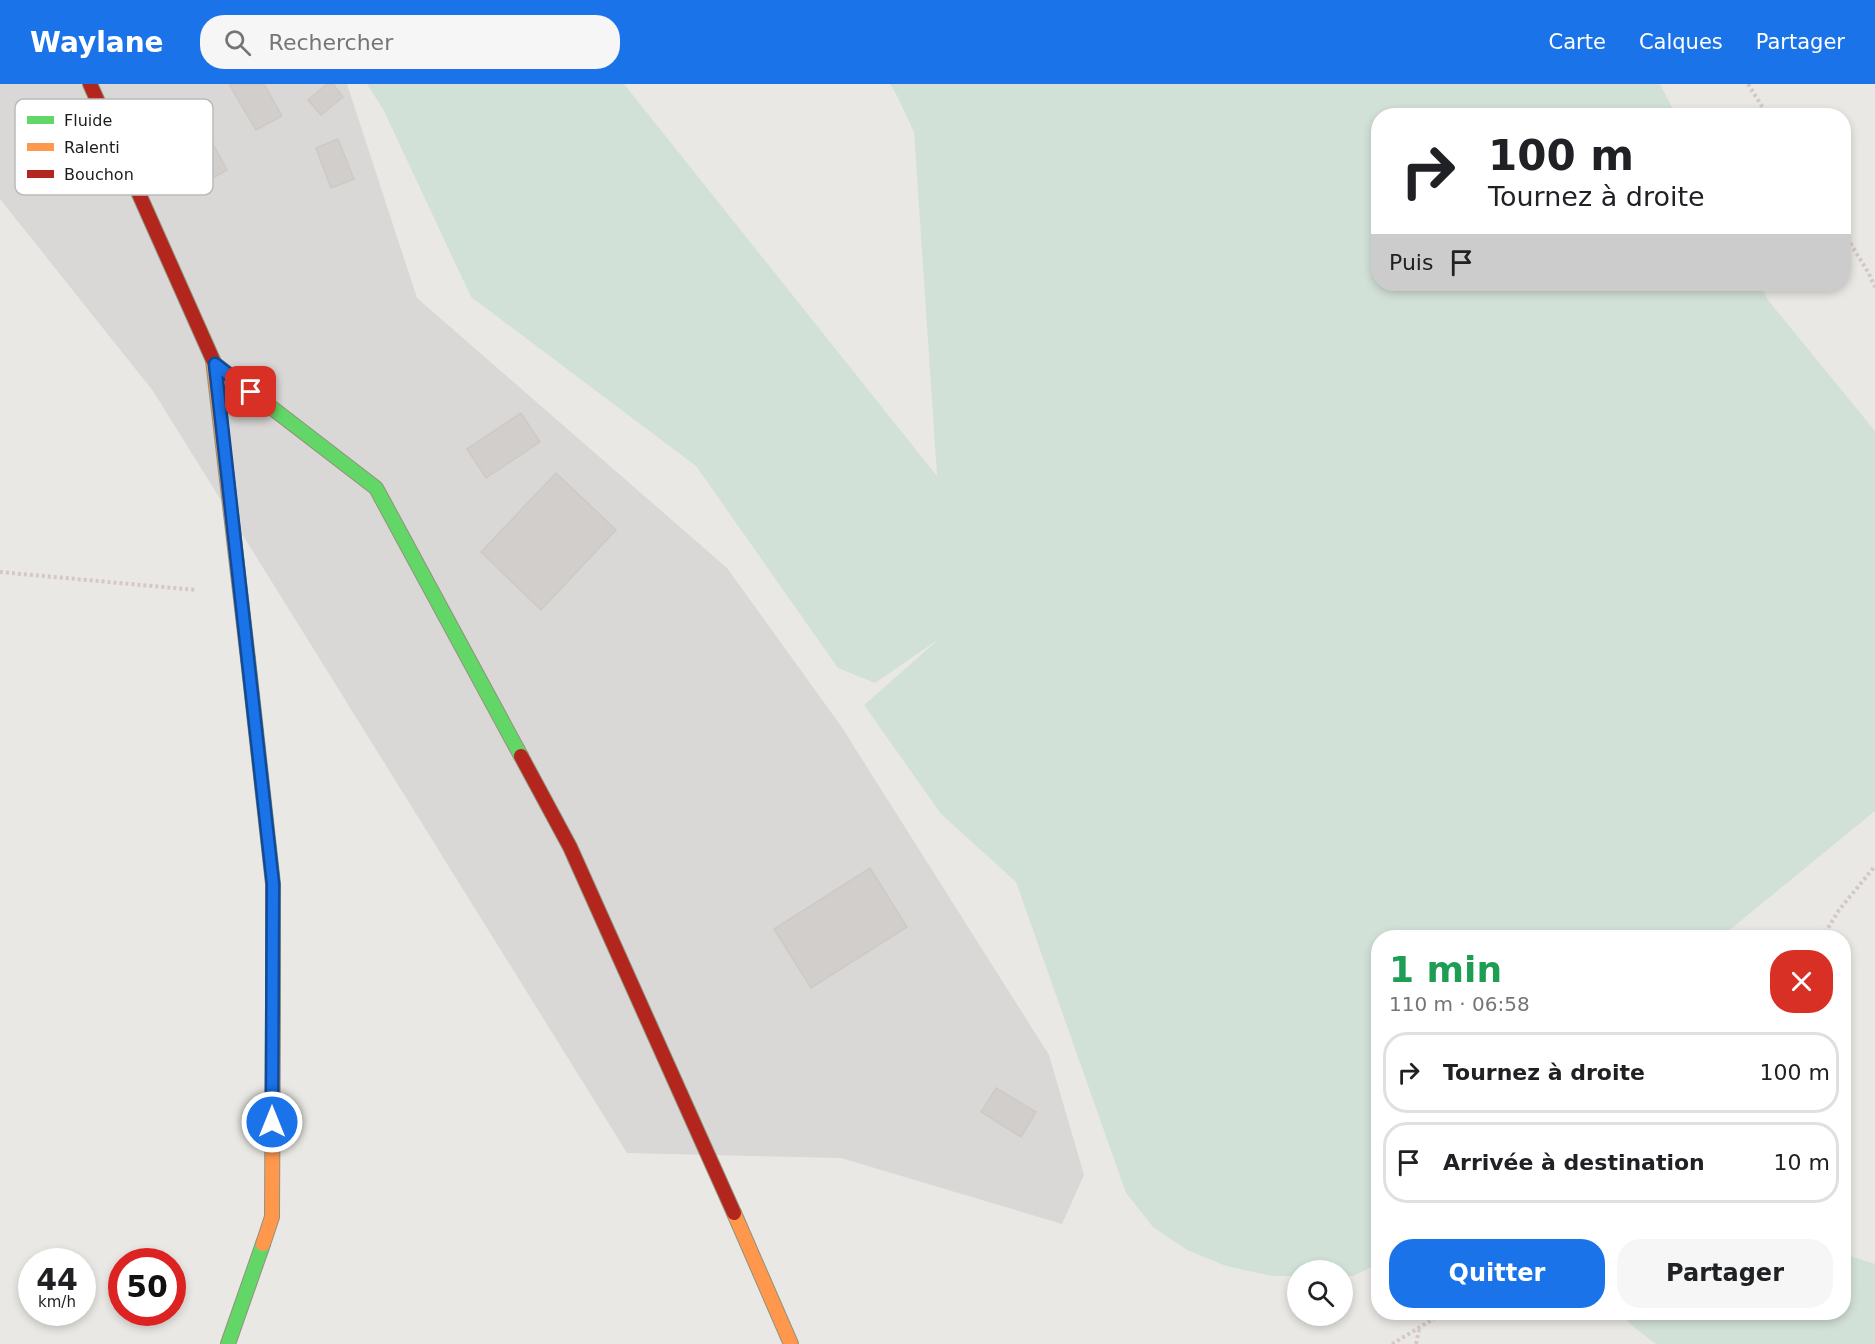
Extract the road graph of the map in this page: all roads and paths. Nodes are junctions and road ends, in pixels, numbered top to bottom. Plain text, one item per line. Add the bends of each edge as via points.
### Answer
1 (90, 84) edge
2 (1748, 84) edge
3 (97, 99) edge
4 (1763, 108) edge
5 (140, 195) edge
6 (1851, 244) edge
7 (1875, 287) edge
8 (215, 364) junction
9 (0, 572) edge
10 (240, 594) junction
11 (1875, 866) edge
12 (1827, 930) edge
13 (1433, 1320) edge
14 (1419, 1329) junction
15 (228, 1344) edge
16 (790, 1344) edge
17 (1392, 1344) edge
18 (1416, 1344) edge

1 - 3 main road
2 - 4 path
5 - 8 main road
6 - 7 path
8 - 10 main road
8 - 16 main road via 376,488 570,847
9 - 10 path
10 - 15 main road via 273,884 272,1217
11 - 12 path
13 - 14 path
14 - 17 path
14 - 18 path

